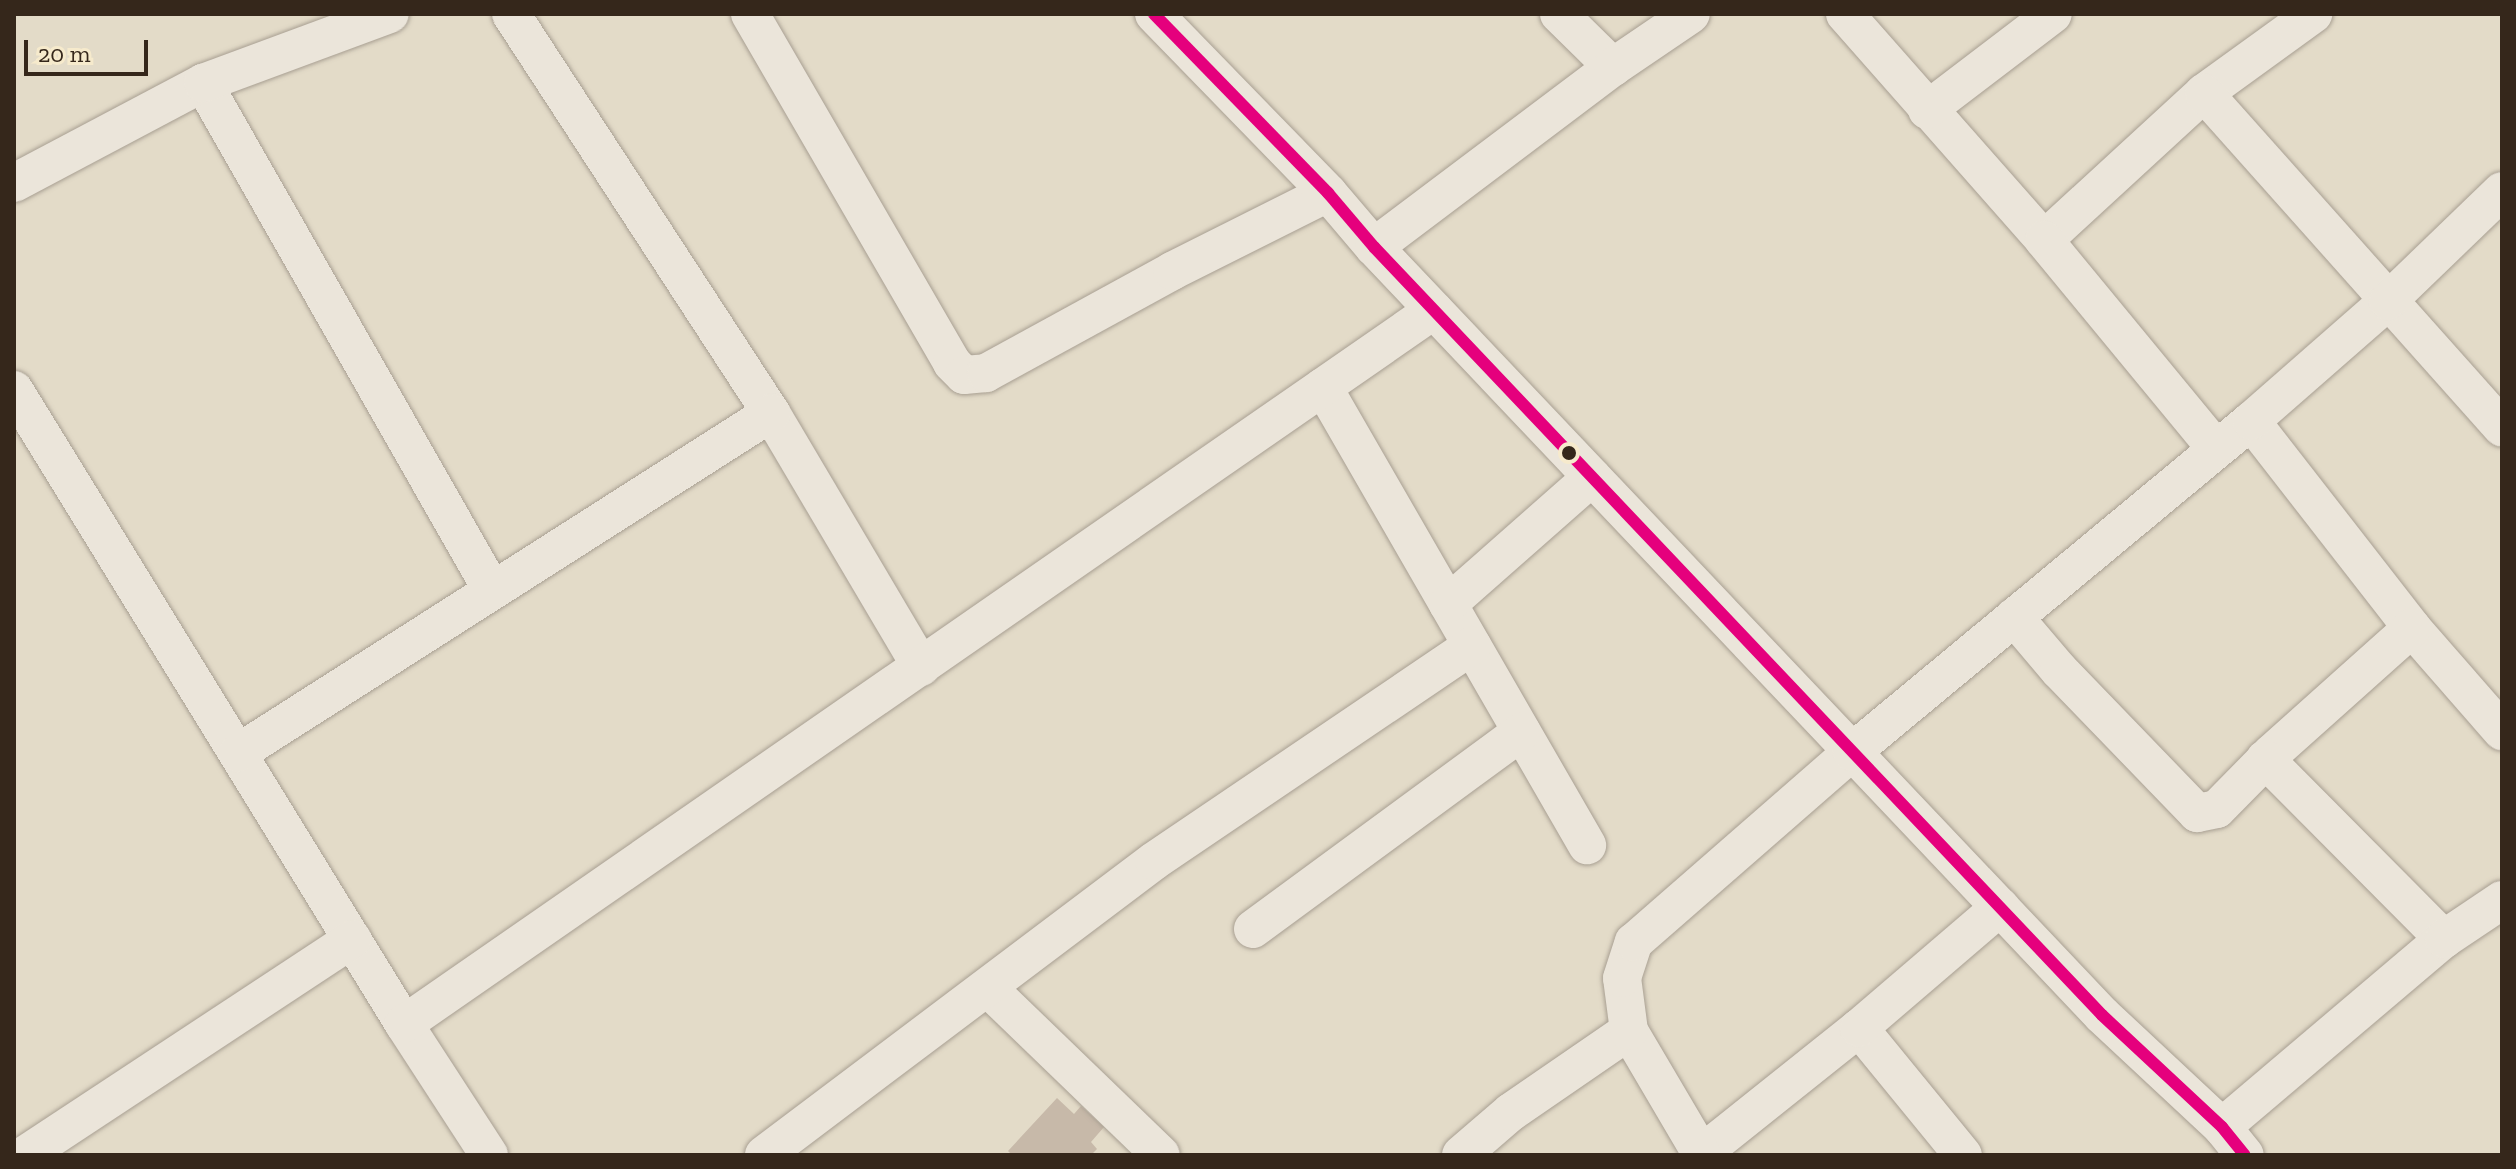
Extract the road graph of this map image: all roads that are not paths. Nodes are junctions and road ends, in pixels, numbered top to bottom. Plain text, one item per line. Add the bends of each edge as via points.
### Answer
1 (390, 14) edge
2 (511, 14) edge
3 (750, 14) edge
4 (1154, 14) edge
5 (1559, 14) edge
6 (1691, 14) edge
7 (1845, 14) edge
8 (2053, 14) edge
9 (2313, 14) edge
10 (1613, 67) junction
11 (203, 83) junction
12 (2204, 93) junction
13 (1927, 110) junction
14 (14, 183) edge
15 (2502, 191) edge
16 (1328, 193) junction
17 (2044, 240) junction
18 (1374, 247) junction
19 (2388, 301) junction
20 (1434, 310) junction
21 (1323, 387) junction
22 (14, 390) edge
23 (771, 413) junction
24 (2251, 421) junction
25 (2502, 428) edge
26 (2216, 449) junction
27 (1592, 477) junction
28 (492, 590) junction
29 (1448, 604) junction
30 (2014, 617) junction
31 (2412, 628) junction
32 (1472, 646) junction
33 (921, 667) junction
34 (2502, 731) edge
35 (1521, 732) junction
36 (1852, 752) junction
37 (238, 753) junction
38 (2265, 759) junction
39 (1587, 845) dead end
40 (2502, 900) edge
41 (2000, 907) junction
42 (1253, 929) dead end
43 (352, 939) junction
44 (2444, 939) junction
45 (988, 988) junction
46 (404, 1024) junction
47 (1859, 1028) junction
48 (1629, 1031) junction
49 (2234, 1141) edge
50 (1702, 1154) edge
51 (25, 1155) edge
52 (489, 1155) edge
53 (764, 1155) edge
54 (1161, 1155) edge
55 (1461, 1155) edge
56 (1963, 1155) edge

1 - 11 street
2 - 23 street
3 - 16 street via 952,363 964,375 986,373
4 - 16 street
5 - 10 street
6 - 10 street
7 - 13 street
8 - 13 street
9 - 12 street
10 - 18 street
11 - 14 street
11 - 28 street
12 - 17 street
12 - 19 street
13 - 17 street
15 - 19 street
16 - 18 street
17 - 26 street
18 - 20 street
19 - 24 street
19 - 25 street
20 - 21 street
20 - 27 street
21 - 29 street
21 - 33 street
22 - 37 street
23 - 28 street
23 - 33 street
24 - 26 street
24 - 31 street
26 - 30 street
27 - 29 street
27 - 36 street
28 - 37 street
29 - 32 street
30 - 36 street
30 - 38 street via 2197,813 2217,809
31 - 34 street
31 - 38 street
32 - 35 street
32 - 45 street via 1154,861
33 - 46 street
35 - 39 street
35 - 42 street
36 - 41 street
36 - 48 street via 1634,942 1622,978
37 - 43 street
38 - 44 street
40 - 44 street
41 - 47 street
41 - 49 street via 2102,1015
43 - 46 street
43 - 51 street
44 - 49 street
45 - 53 street
45 - 54 street
46 - 52 street
47 - 50 street
47 - 56 street
48 - 50 street
48 - 55 street via 1511,1112

